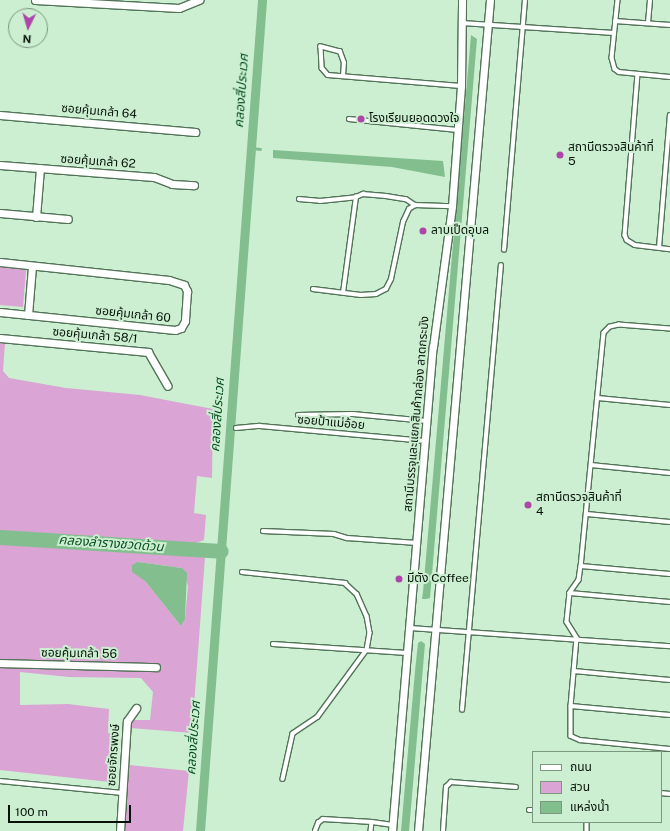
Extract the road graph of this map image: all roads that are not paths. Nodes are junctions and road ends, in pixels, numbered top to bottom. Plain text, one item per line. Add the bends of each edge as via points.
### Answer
1 (35, 0) edge
2 (199, 0) edge
3 (462, 0) edge
4 (490, 0) edge
5 (526, 0) edge
6 (618, 0) edge
7 (650, 0) edge
8 (615, 21) junction
9 (461, 23) junction
10 (648, 23) junction
11 (488, 24) junction
12 (670, 25) edge
13 (523, 26) junction
14 (614, 33) junction
15 (638, 74) junction
16 (343, 76) junction
17 (670, 77) edge
18 (461, 86) junction
19 (0, 115) edge
20 (670, 116) edge
21 (349, 119) dead end
22 (458, 130) junction
23 (195, 132) dead end
24 (0, 165) edge
25 (40, 168) junction
26 (194, 185) dead end
27 (356, 197) junction
28 (299, 199) dead end
29 (415, 205) junction
30 (452, 206) junction
31 (0, 213) edge
32 (36, 216) junction
33 (68, 219) dead end
34 (659, 248) junction
35 (504, 250) dead end
36 (670, 250) edge
37 (0, 262) edge
38 (32, 266) junction
39 (502, 266) dead end
40 (312, 289) dead end
41 (343, 293) junction
42 (0, 312) edge
43 (28, 315) junction
44 (670, 329) edge
45 (0, 338) edge
46 (168, 386) dead end
47 (598, 398) junction
48 (670, 405) edge
49 (298, 415) dead end
50 (427, 421) junction
51 (236, 428) dead end
52 (425, 441) junction
53 (591, 465) junction
54 (670, 473) edge
55 (587, 514) junction
56 (670, 522) edge
57 (263, 531) dead end
58 (416, 543) junction
59 (581, 566) junction
60 (242, 572) dead end
61 (670, 574) edge
62 (570, 593) junction
63 (670, 602) edge
64 (410, 628) junction
65 (436, 628) junction
66 (469, 631) junction
67 (577, 638) junction
68 (273, 644) dead end
69 (670, 646) edge
70 (367, 650) junction
71 (407, 653) junction
72 (0, 663) edge
73 (156, 667) dead end
74 (574, 671) junction
75 (670, 680) edge
76 (571, 706) junction
77 (136, 708) dead end
78 (462, 710) dead end
79 (670, 715) edge
80 (670, 749) edge
81 (284, 779) dead end
82 (0, 781) edge
83 (516, 787) dead end
84 (122, 793) junction
85 (372, 822) junction
86 (393, 828) edge
87 (120, 831) edge
88 (316, 831) edge
89 (371, 831) edge
90 (418, 831) edge
91 (443, 831) edge

1 - 2 street via 179,8
3 - 9 street, สถานีบรรจุและแยกสินค้ากล่อง ลาดกระบัง
4 - 11 street
5 - 13 lane
6 - 8 lane
7 - 10 lane
8 - 10 lane
8 - 14 lane
9 - 11 lane
9 - 18 street, สถานีบรรจุและแยกสินค้ากล่อง ลาดกระบัง
10 - 12 lane
11 - 13 lane
11 - 65 street
13 - 14 lane
13 - 35 lane
14 - 15 lane via 614,67 618,72
15 - 17 lane
15 - 34 lane via 624,232 627,240 635,246
16 - 16 lane via 325,73 322,68 321,47 340,52 344,63
16 - 18 lane
18 - 22 street, สถานีบรรจุและแยกสินค้ากล่อง ลาดกระบัง
19 - 23 street, ซอยคุ้มเกล้า 64
20 - 34 lane
21 - 22 lane
22 - 30 street, สถานีบรรจุและแยกสินค้ากล่อง ลาดกระบัง
24 - 25 street, ซอยคุ้มเกล้า 62
25 - 26 street, ซอยคุ้มเกล้า 62 via 154,177 172,184
25 - 32 street
27 - 28 lane
27 - 29 lane via 363,194 386,196 406,199
27 - 41 lane
29 - 30 lane
29 - 41 lane via 402,222 392,279 386,289 376,294
30 - 50 street, สถานีบรรจุและแยกสินค้ากล่อง ลาดกระบัง via 433,347
31 - 32 street
32 - 33 street
34 - 36 lane
37 - 38 street, ซอยคุ้มเกล้า 60
38 - 43 street
38 - 43 street, ซอยคุ้มเกล้า 60 via 176,281 184,284 187,291 185,321 181,328 175,330
39 - 66 lane
40 - 41 lane
42 - 43 street, ซอยคุ้มเกล้า 60
44 - 47 lane via 619,325 607,330 604,334
45 - 46 street, ซอยคุ้มเกล้า 58/1 via 148,352
47 - 48 lane
47 - 53 lane
49 - 50 lane via 353,414
50 - 52 street, สถานีบรรจุและแยกสินค้ากล่อง ลาดกระบัง
51 - 52 lane, ซอยป้าแม่อ้อย via 260,426
52 - 58 street, สถานีบรรจุและแยกสินค้ากล่อง ลาดกระบัง
53 - 54 lane
53 - 55 lane
55 - 56 lane
55 - 59 lane
57 - 58 lane via 334,534 348,538
58 - 64 street, สถานีบรรจุและแยกสินค้ากล่อง ลาดกระบัง
59 - 61 lane
59 - 62 lane via 579,580
60 - 70 lane via 345,583 357,594 367,616 370,632
62 - 63 lane
62 - 67 lane via 567,622
64 - 65 lane
64 - 71 street, สถานีบรรจุและแยกสินค้ากล่อง ลาดกระบัง
65 - 66 lane
65 - 90 street
66 - 67 lane
66 - 78 lane
67 - 69 lane
67 - 74 lane
68 - 70 lane
70 - 71 lane
70 - 81 lane via 318,717 293,734
71 - 86 street, สถานีบรรจุและแยกสินค้ากล่อง ลาดกระบัง
72 - 73 street, ซอยคุ้มเกล้า 56
74 - 75 lane
74 - 76 lane
76 - 79 lane
76 - 80 lane via 569,732 575,739
77 - 84 street, ซอยจักรพงษ์ via 127,721
82 - 84 lane
83 - 91 lane via 451,782 446,787
84 - 87 street, ซอยจักรพงษ์
85 - 86 lane
85 - 88 lane via 323,819 318,823
85 - 89 lane

